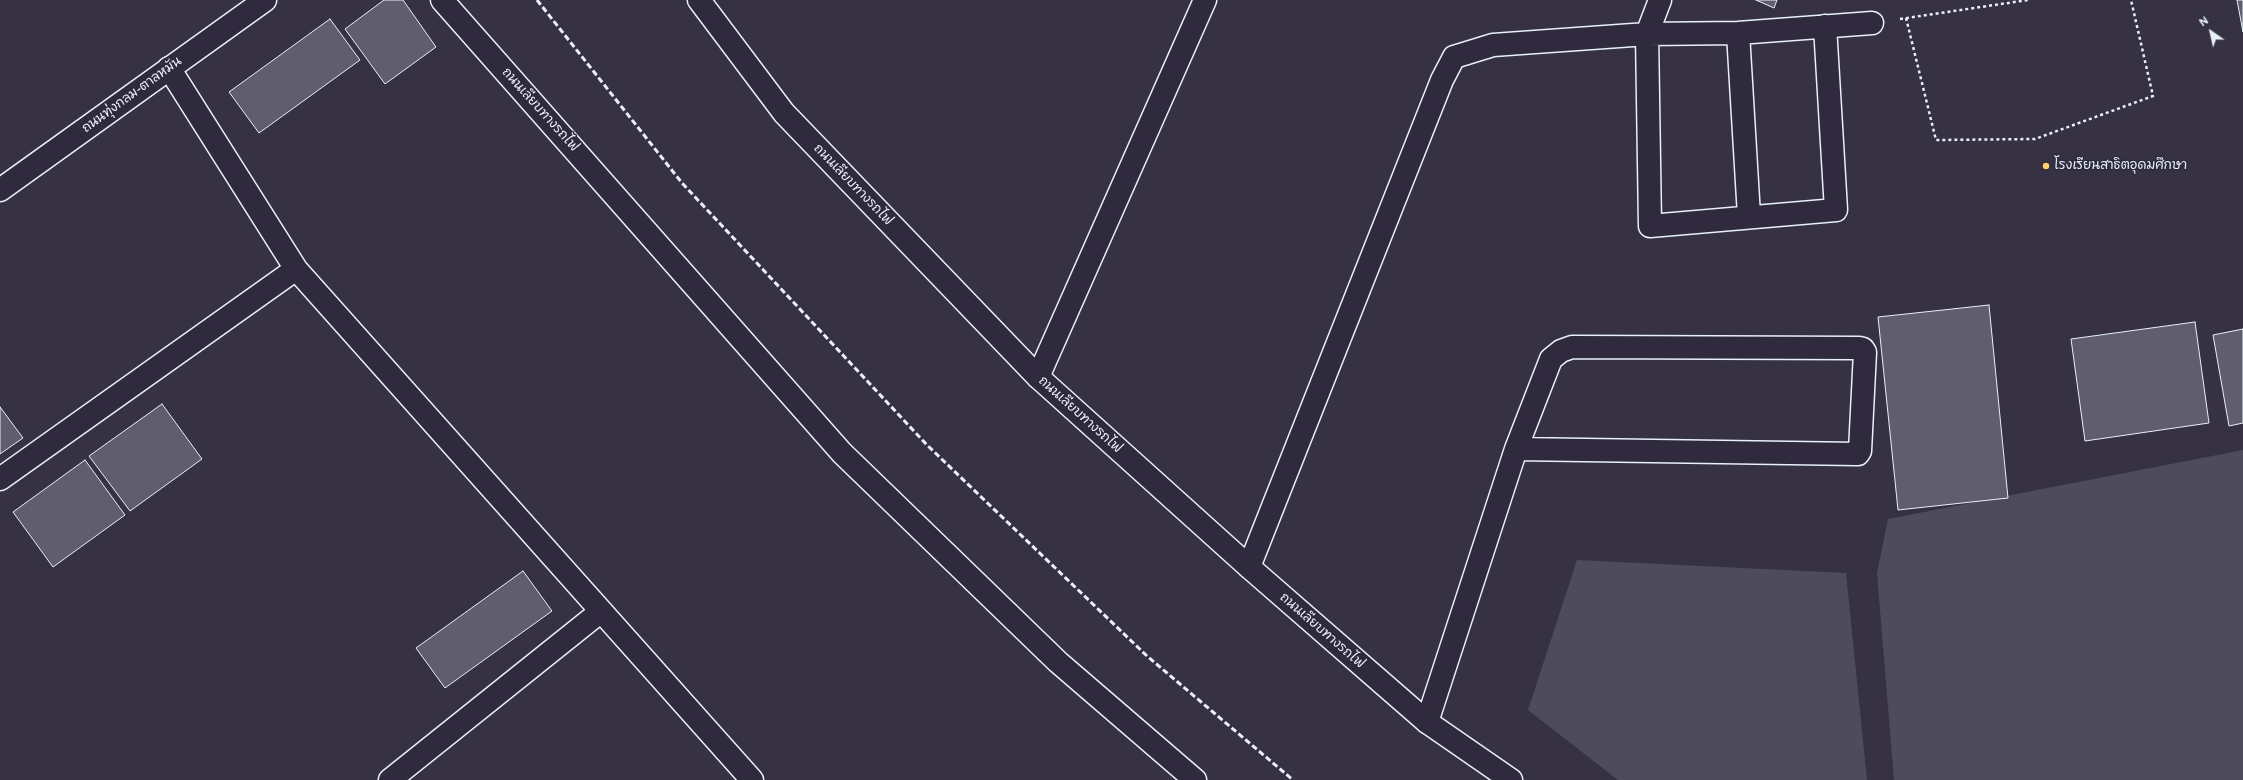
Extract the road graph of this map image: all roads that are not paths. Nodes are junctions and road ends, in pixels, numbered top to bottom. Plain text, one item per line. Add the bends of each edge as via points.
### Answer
1 (265, 0) edge
2 (442, 0) edge
3 (699, 0) edge
4 (1206, 0) edge
5 (1660, 0) edge
6 (1872, 23) dead end
7 (1825, 26) junction
8 (1738, 33) junction
9 (1647, 34) junction
10 (170, 68) junction
11 (0, 190) edge
12 (1749, 216) junction
13 (296, 269) junction
14 (1038, 377) junction
15 (1516, 449) junction
16 (0, 479) edge
17 (1249, 567) junction
18 (600, 612) junction
19 (1427, 722) junction
20 (390, 780) edge
21 (752, 780) edge
22 (1195, 780) edge
23 (1511, 780) edge

1 - 10 street, ถนนทุ่งกลม-ตาลหมัน
2 - 22 street, ถนนเลียบทางรถไฟ via 842,453 1058,662
3 - 14 street, ถนนเลียบทางรถไฟ via 784,113
4 - 14 street
5 - 9 street
6 - 7 street
7 - 8 street
7 - 12 street via 1836,210
8 - 9 street
8 - 12 street
9 - 12 street via 1650,226
9 - 17 street via 1493,45 1454,57 1442,80
10 - 11 street, ถนนทุ่งกลม-ตาลหมัน
10 - 13 street
13 - 16 street
13 - 18 street
14 - 17 street, ถนนเลียบทางรถไฟ
15 - 15 street via 1551,359 1572,347 1859,348 1865,352 1858,454
15 - 19 street
17 - 19 street, ถนนเลียบทางรถไฟ
18 - 20 street
18 - 21 street
19 - 23 street, ถนนเลียบทางรถไฟ

